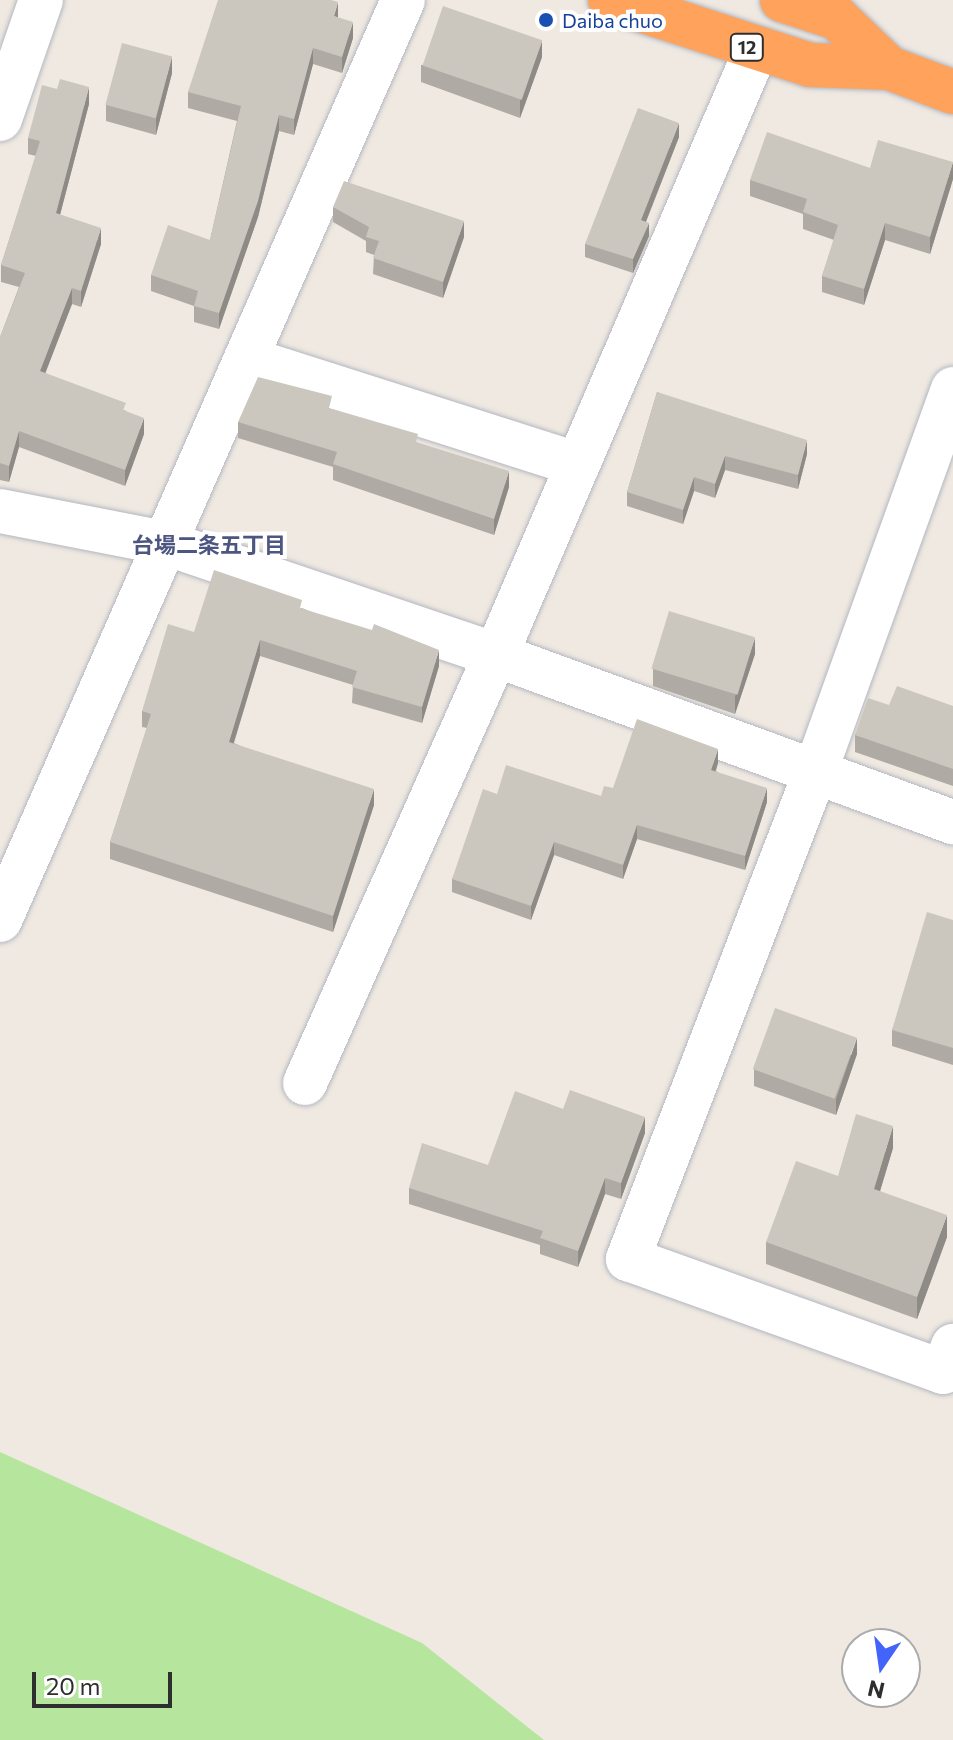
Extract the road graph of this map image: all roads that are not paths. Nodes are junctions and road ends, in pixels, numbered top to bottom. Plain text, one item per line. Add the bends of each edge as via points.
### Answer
1 (41, 0) edge
2 (403, 0) edge
3 (610, 0) edge
4 (782, 0) edge
5 (756, 50) junction
6 (889, 68) junction
7 (953, 92) edge
8 (0, 119) edge
9 (247, 359) junction
10 (953, 389) edge
11 (576, 464) junction
12 (0, 511) edge
13 (165, 543) junction
14 (496, 655) junction
15 (815, 773) junction
16 (953, 822) edge
17 (0, 920) edge
18 (305, 1083) dead end
19 (953, 1346) edge

1 - 8 street
2 - 9 street
3 - 5 highway, 12
4 - 6 highway, 12 via 837,18
5 - 6 highway, 12 via 810,65
5 - 11 street
6 - 7 highway, 12
9 - 11 street
9 - 13 street
10 - 15 street
11 - 14 street
12 - 13 street
13 - 14 street
13 - 17 street
14 - 15 street
14 - 18 street
15 - 16 street
15 - 19 street via 628,1259 943,1372

